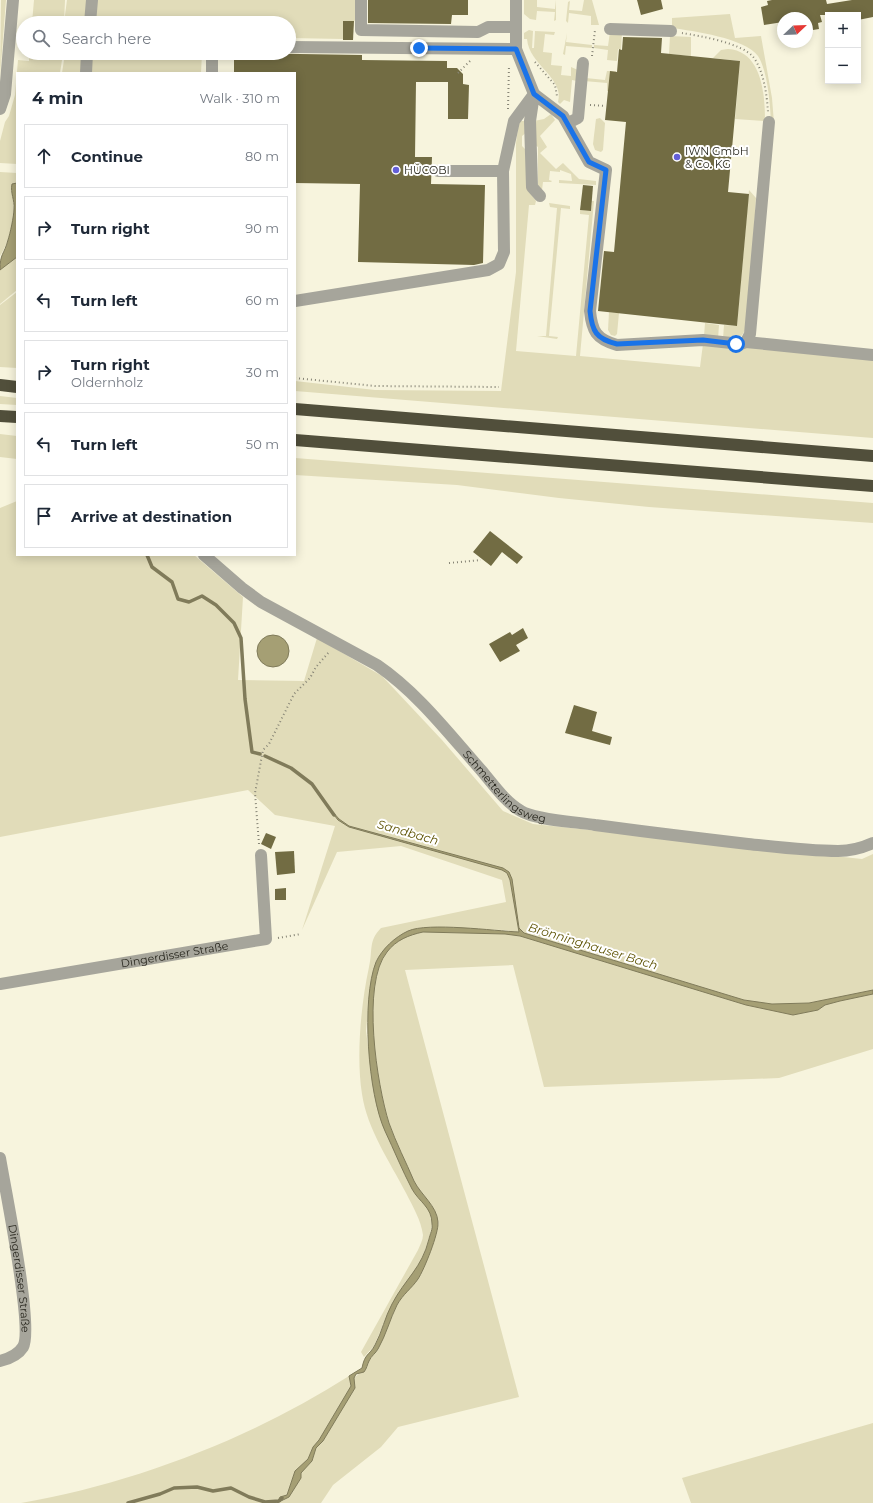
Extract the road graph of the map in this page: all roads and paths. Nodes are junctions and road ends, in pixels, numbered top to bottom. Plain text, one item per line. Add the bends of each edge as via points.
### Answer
1 (13, 0) edge
2 (92, 0) edge
3 (361, 0) edge
4 (516, 0) edge
5 (91, 16) edge
6 (516, 27) junction
7 (610, 29) dead end
8 (595, 30) dead end
9 (671, 31) joint
10 (296, 47) edge
11 (516, 49) junction
12 (87, 60) edge
13 (212, 60) edge
14 (587, 63) joint
15 (86, 72) edge
16 (212, 72) edge
17 (534, 94) junction
18 (579, 105) junction
19 (606, 106) dead end
20 (0, 109) edge
21 (769, 122) joint
22 (568, 124) junction
23 (438, 171) dead end
24 (503, 171) junction
25 (540, 196) dead end
26 (296, 301) edge
27 (746, 342) junction
28 (873, 355) edge
29 (296, 378) edge
30 (0, 385) edge
31 (16, 387) edge
32 (499, 387) dead end
33 (296, 409) edge
34 (0, 416) edge
35 (16, 417) edge
36 (296, 440) edge
37 (873, 456) edge
38 (873, 486) edge
39 (205, 556) edge
40 (482, 560) dead end
41 (449, 563) dead end
42 (337, 644) junction
43 (873, 843) edge
44 (261, 855) joint
45 (300, 934) dead end
46 (266, 940) junction
47 (0, 984) edge
48 (0, 1158) edge
49 (0, 1361) edge

1 - 20 street via 5,94
2 - 5 street
3 - 6 street via 361,30 478,32 488,27
4 - 6 street
6 - 11 street
7 - 9 street
8 - 14 path
9 - 21 path via 739,47 754,57 761,74
10 - 11 street
11 - 17 street
12 - 15 street
13 - 16 street
14 - 18 street
17 - 22 street via 563,116
17 - 24 street via 514,121
17 - 25 street via 530,121 532,187
18 - 19 path
18 - 22 street via 578,118
21 - 27 street via 750,334
22 - 27 street via 589,162 606,170 590,311 591,324 596,335 605,342 617,344 703,340 736,344
23 - 24 street
24 - 26 street via 504,252 494,268
27 - 28 street
29 - 32 path via 375,386
30 - 31 highway
33 - 37 highway
34 - 35 highway
36 - 38 highway
39 - 42 street, Schmetterlingsweg via 261,602
40 - 41 path
42 - 43 street, Schmetterlingsweg via 377,665 403,684 520,811 656,834 785,848 839,851 863,848
42 - 44 path via 294,694 269,744 263,750 255,793
44 - 46 street
45 - 46 path
46 - 47 street, Dingerdisser Straße
48 - 49 street, Dingerdisser Straße via 26,1325 23,1347 16,1354

